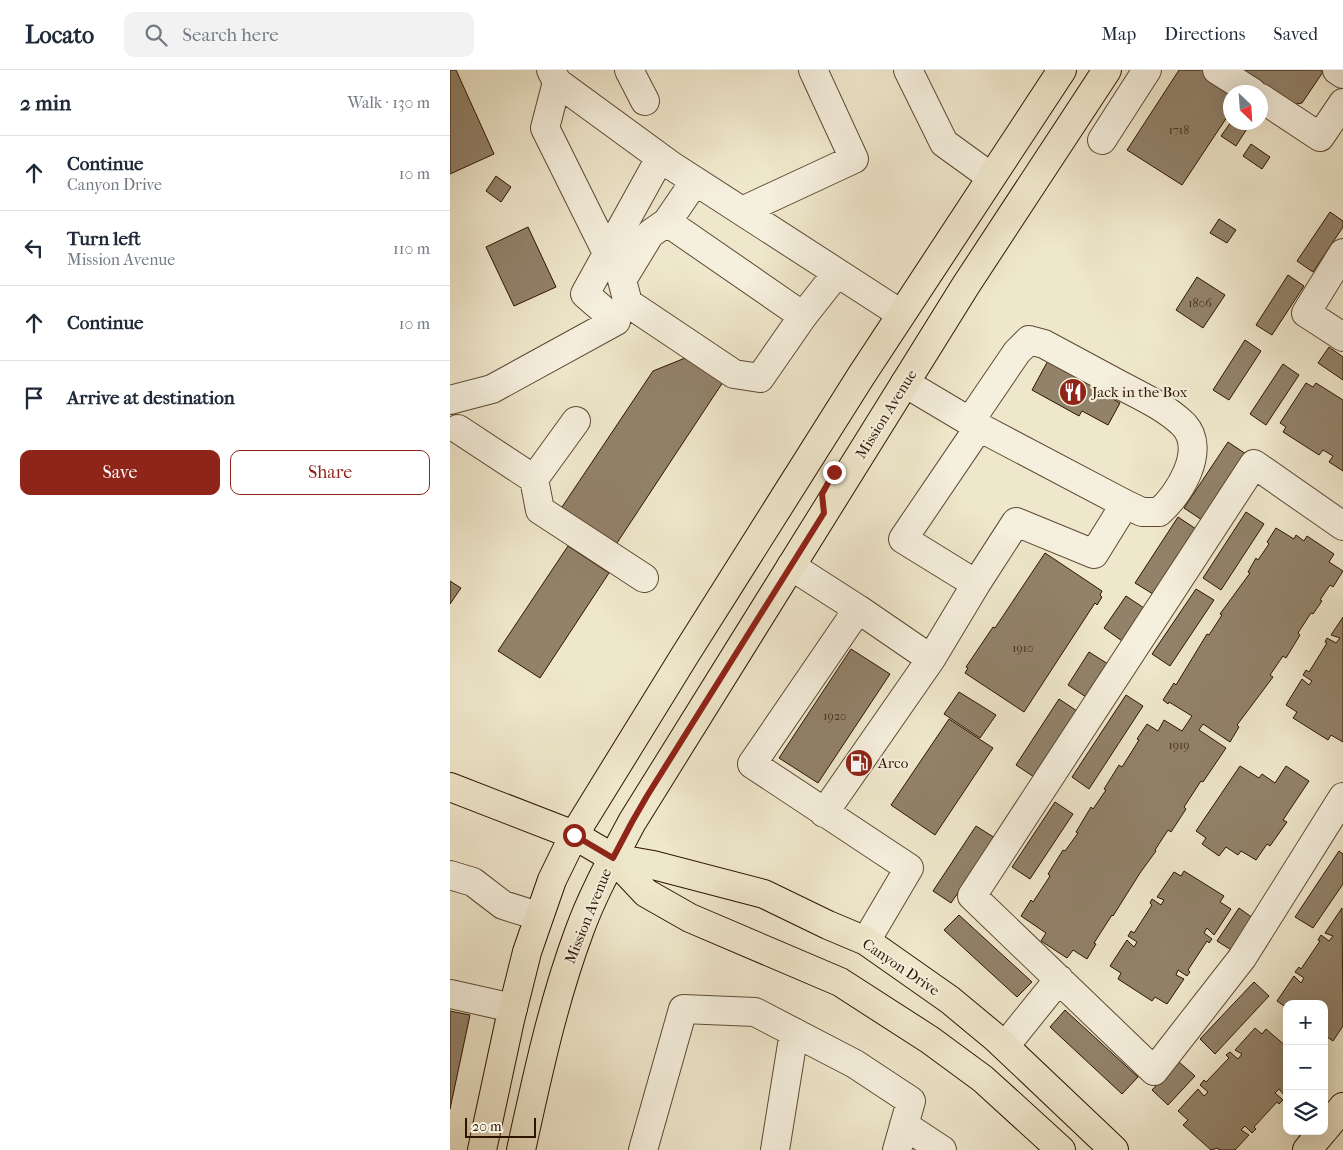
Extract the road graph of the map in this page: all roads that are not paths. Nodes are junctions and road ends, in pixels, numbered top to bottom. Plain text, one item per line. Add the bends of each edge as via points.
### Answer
1 (629, 70) edge
2 (813, 70) edge
3 (908, 70) edge
4 (1062, 70) edge
5 (1107, 70) edge
6 (1147, 70) edge
7 (1217, 70) edge
8 (1337, 70) edge
9 (1343, 74) edge
10 (554, 76) edge
11 (1241, 85) edge
12 (645, 101) dead end
13 (1268, 103) edge
14 (1343, 103) edge
15 (1102, 140) dead end
16 (660, 158) junction
17 (992, 177) junction
18 (695, 181) junction
19 (742, 211) junction
20 (666, 222) junction
21 (607, 253) junction
22 (1343, 253) edge
23 (837, 273) junction
24 (901, 314) junction
25 (803, 316) junction
26 (1343, 337) edge
27 (906, 382) junction
28 (450, 400) edge
29 (576, 421) dead end
30 (975, 424) junction
31 (458, 429) dead end
32 (534, 479) junction
33 (1125, 504) junction
34 (824, 513) junction
35 (1343, 526) edge
36 (791, 566) junction
37 (644, 578) dead end
38 (976, 584) junction
39 (858, 609) junction
40 (931, 659) junction
41 (450, 787) edge
42 (1343, 797) edge
43 (824, 813) junction
44 (574, 835) junction
45 (613, 858) junction
46 (450, 875) edge
47 (538, 916) junction
48 (866, 940) junction
49 (1059, 979) junction
50 (450, 994) edge
51 (513, 1008) junction
52 (794, 1032) junction
53 (1006, 1046) junction
54 (1343, 1107) edge
55 (1328, 1126) edge
56 (1320, 1135) edge
57 (900, 1138) edge
58 (482, 1150) edge
59 (521, 1150) edge
60 (643, 1150) edge
61 (776, 1150) edge
62 (942, 1150) edge
63 (1061, 1150) edge
64 (1114, 1150) edge
65 (1307, 1150) edge

1 - 12 lane
2 - 19 lane via 854,159
3 - 17 lane via 944,143
4 - 17 main road
5 - 27 main road, Mission Avenue
6 - 15 lane
7 - 11 lane
8 - 9 lane
10 - 16 lane
10 - 21 lane via 545,128
13 - 14 lane via 1320,137
16 - 18 lane
16 - 21 lane
17 - 24 main road
18 - 19 lane
18 - 20 lane
19 - 23 lane
20 - 25 lane
20 - 25 lane via 650,234 622,280 628,303 734,374 760,378
21 - 28 lane via 585,294 616,321 492,389
22 - 26 lane via 1306,312
23 - 24 lane
23 - 25 lane
24 - 34 main road via 914,330 910,346 822,494
24 - 44 main road
27 - 30 lane
27 - 34 main road, Mission Avenue
29 - 32 lane
30 - 33 lane
30 - 33 lane via 1017,352 1030,340 1044,344 1156,404 1185,426 1192,444 1192,463 1170,503 1158,512 1142,512
30 - 38 lane via 903,539
31 - 32 lane
32 - 37 lane via 540,510
33 - 38 lane via 1094,554 1016,522
34 - 36 main road, Mission Avenue
35 - 49 lane via 1254,464 972,896
36 - 39 lane
36 - 45 main road, Mission Avenue via 636,815
38 - 40 lane
39 - 40 lane
39 - 43 lane via 752,764
40 - 43 lane
41 - 44 main road, Canyon Drive
42 - 49 lane via 1242,958 1154,1070
43 - 48 lane via 909,868
44 - 45 main road, Canyon Drive
44 - 47 main road
45 - 48 main road, Canyon Drive via 654,865 764,894
45 - 59 main road, Mission Avenue via 591,902 568,965 548,1031
45 - 63 main road, Canyon Drive via 646,893 690,918 840,982 930,1040 983,1079
46 - 47 lane via 473,882 503,904
47 - 51 main road
48 - 53 main road, Canyon Drive via 950,1000
49 - 53 lane
50 - 51 lane
51 - 58 main road
52 - 57 lane via 855,1064 911,1101
52 - 60 lane via 755,1012 683,1009
52 - 61 lane
53 - 64 main road, Canyon Drive
54 - 55 main road
56 - 65 main road
57 - 62 lane

